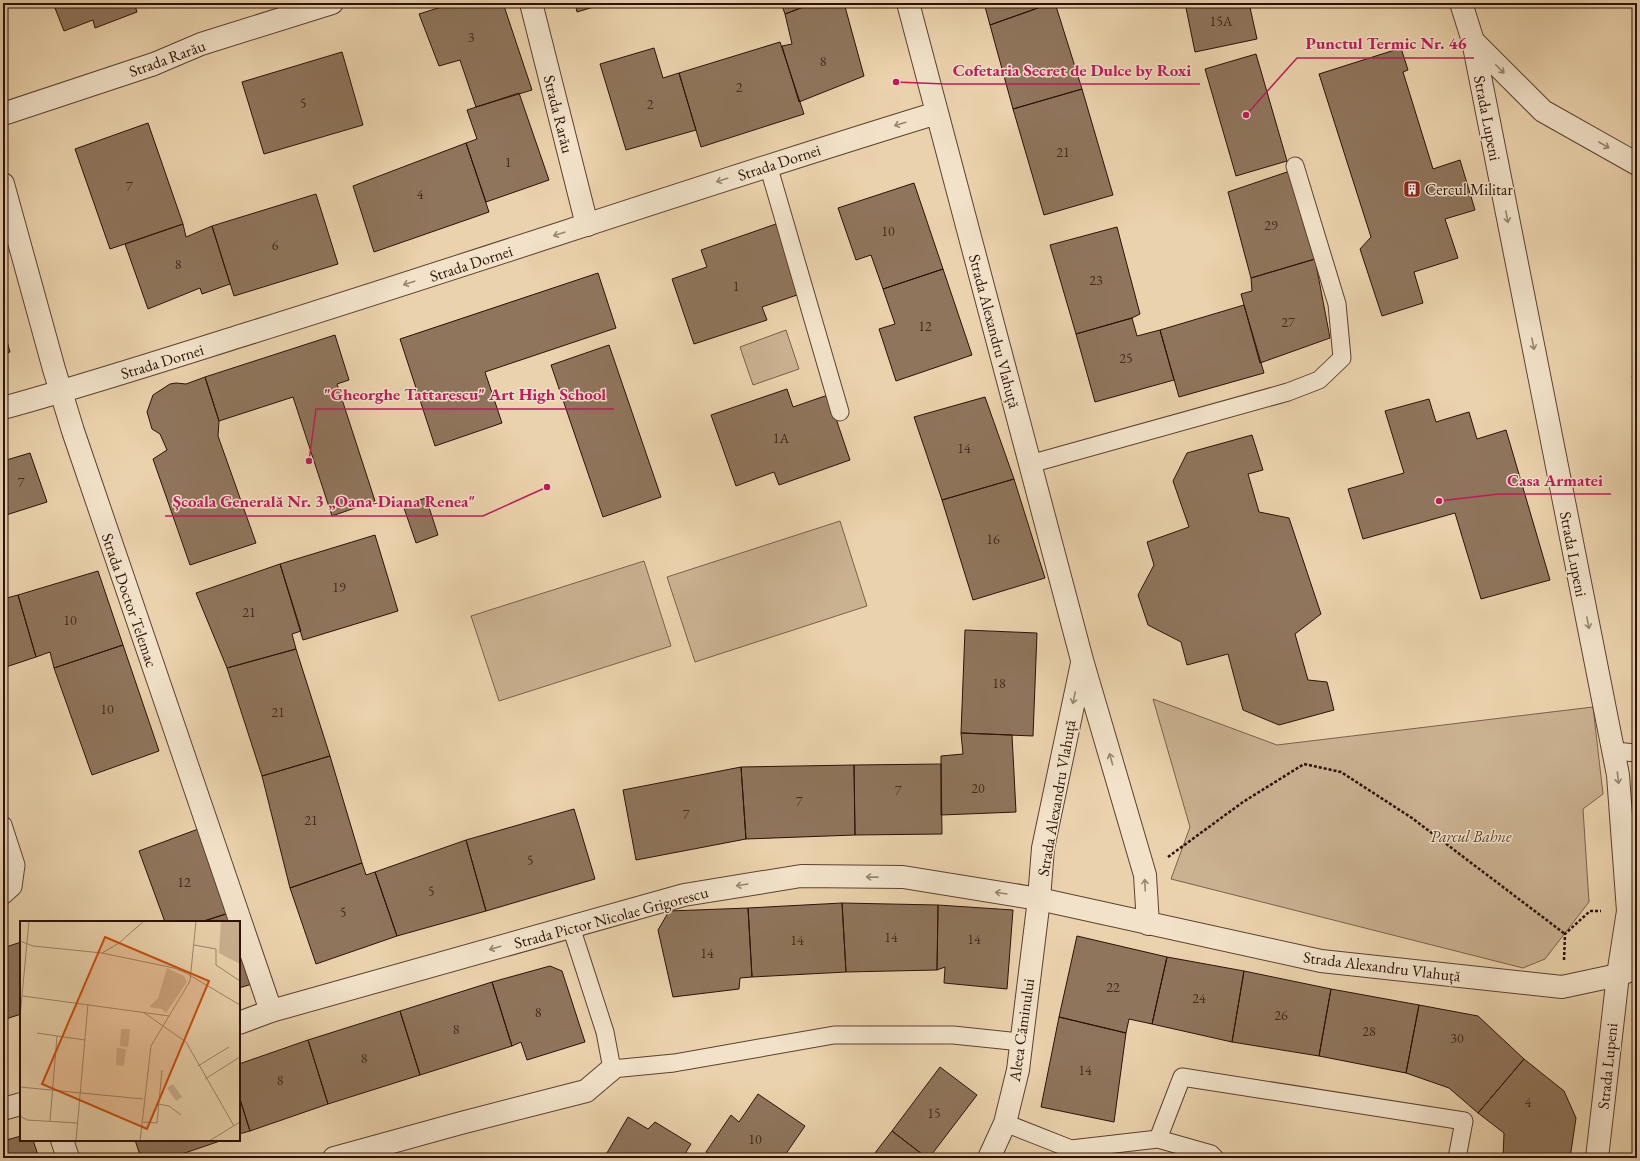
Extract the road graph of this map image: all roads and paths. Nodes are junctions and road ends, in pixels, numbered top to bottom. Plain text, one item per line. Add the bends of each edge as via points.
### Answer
1 (332, 3) edge
2 (531, 3) edge
3 (908, 3) edge
4 (1461, 3) edge
5 (1473, 41) junction
6 (937, 113) junction
7 (3, 114) edge
8 (1637, 164) edge
9 (768, 165) junction
10 (1295, 166) dead end
11 (3, 184) edge
12 (587, 225) junction
13 (61, 392) junction
14 (3, 408) edge
15 (840, 412) dead end
16 (1030, 464) junction
17 (1082, 660) junction
18 (1613, 751) junction
19 (1637, 753) edge
20 (3, 825) edge
21 (1145, 875) junction
22 (3, 896) edge
23 (1039, 899) junction
24 (1590, 911) dead end
25 (1148, 924) junction
26 (571, 927) junction
27 (1627, 971) edge
28 (271, 1011) junction
29 (240, 1023) edge
30 (1021, 1042) junction
31 (612, 1069) junction
32 (20, 1104) edge
33 (3, 1109) edge
34 (1005, 1123) junction
35 (1158, 1140) junction
36 (62, 1141) edge
37 (68, 1158) edge
38 (334, 1158) edge
39 (989, 1158) edge
40 (1215, 1158) edge
41 (1457, 1158) edge
42 (1597, 1158) edge

1 - 7 street, Strada Rarău via 201,44 154,64
2 - 12 street, Strada Rarău
3 - 6 street, Strada Alexandru Vlahuță
4 - 5 street, Strada Lupeni
5 -> 8 street via 1543,111
5 -> 18 street, Strada Lupeni
6 -> 9 street, Strada Dornei
6 - 16 street, Strada Alexandru Vlahuță
9 -> 12 street, Strada Dornei
9 - 15 lane
10 - 16 lane via 1337,304 1342,358 1319,380 1288,392
11 - 13 street, Strada Doctor Telemac
12 -> 13 street, Strada Dornei
13 - 14 street, Strada Dornei
13 - 28 street, Strada Doctor Telemac
16 - 17 street, Strada Alexandru Vlahuță
21 -> 17 street, Strada Alexandru Vlahuță
17 -> 23 street, Strada Alexandru Vlahuță via 1043,848
18 - 19 lane
18 -> 27 street, Strada Lupeni via 1618,775 1628,911
20 - 22 lane via 16,865 13,887
21 - 24 path via 1243,802 1304,764 1340,772 1412,818 1565,934
25 -> 21 street, Strada Alexandru Vlahuță
23 - 25 street, Strada Alexandru Vlahuță
23 -> 26 street, Strada Pictor Nicolae Grigorescu via 903,877 801,876 684,894
23 - 30 street, Aleea Căminului
25 - 27 street, Strada Alexandru Vlahuță via 1321,960 1562,987
26 -> 28 street, Strada Pictor Nicolae Grigorescu
26 - 31 lane via 605,1032
27 - 42 street, Strada Lupeni
28 - 29 street, Strada Pictor Nicolae Grigorescu
30 - 31 lane via 953,1035 834,1035 674,1063
30 - 34 street, Aleea Căminului via 1018,1070
31 - 38 street via 586,1091
32 - 33 street
34 - 35 lane via 1071,1149
34 - 39 street, Aleea Căminului
35 - 40 lane via 1211,1154
35 - 41 lane via 1182,1077 1464,1121
36 - 37 street

